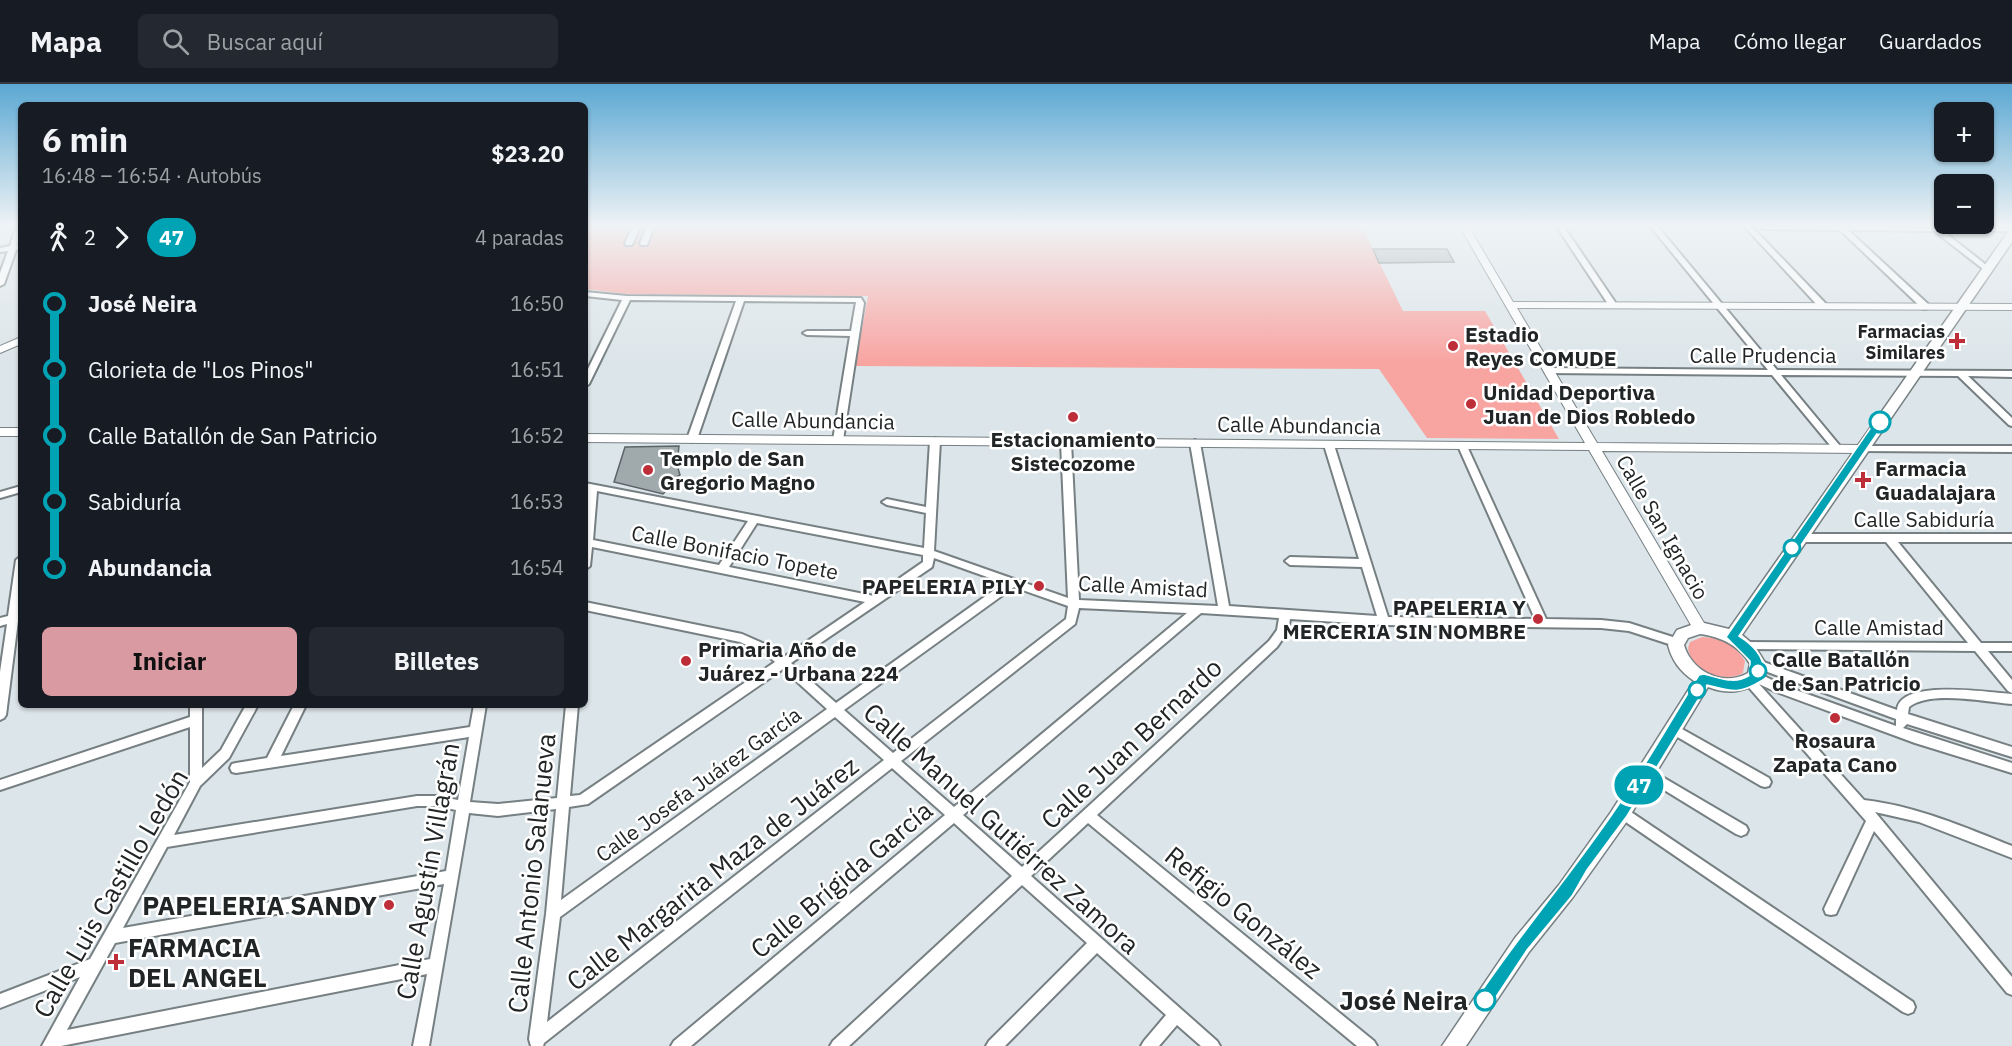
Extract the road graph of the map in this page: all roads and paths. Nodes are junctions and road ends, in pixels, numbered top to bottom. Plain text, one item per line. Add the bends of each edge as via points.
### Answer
1 (1490, 272) edge
2 (1591, 272) edge
3 (1691, 272) edge
4 (1791, 272) edge
5 (1888, 272) edge
6 (1986, 272) edge
7 (588, 294) edge
8 (627, 298) junction
9 (741, 299) junction
10 (1510, 305) junction
11 (1613, 305) junction
12 (1719, 306) junction
13 (1823, 306) junction
14 (1926, 307) junction
15 (1961, 307) junction
16 (2012, 307) edge
17 (807, 333) dead end
18 (855, 334) junction
19 (18, 341) edge
20 (0, 350) edge
21 (1549, 371) junction
22 (1773, 372) junction
23 (1914, 374) junction
24 (1961, 374) junction
25 (2012, 374) edge
26 (588, 378) edge
27 (2012, 423) edge
28 (0, 432) edge
29 (18, 432) edge
30 (588, 438) edge
31 (692, 439) junction
32 (838, 440) junction
33 (935, 441) junction
34 (1066, 442) junction
35 (1195, 443) junction
36 (1329, 445) junction
37 (1463, 446) junction
38 (1593, 447) junction
39 (1837, 448) junction
40 (1861, 448) junction
41 (2012, 449) edge
42 (589, 487) edge
43 (18, 490) edge
44 (0, 495) edge
45 (887, 502) dead end
46 (932, 511) junction
47 (588, 514) edge
48 (754, 519) junction
49 (1800, 538) junction
50 (1889, 538) junction
51 (2012, 538) edge
52 (588, 542) edge
53 (930, 553) junction
54 (1290, 561) dead end
55 (1366, 563) junction
56 (722, 569) junction
57 (1013, 582) junction
58 (875, 600) junction
59 (1074, 604) junction
60 (588, 607) edge
61 (1199, 609) junction
62 (1224, 610) junction
63 (1285, 614) junction
64 (17, 617) edge
65 (1384, 621) junction
66 (0, 622) edge
67 (1542, 623) junction
68 (1700, 628) junction
69 (1738, 641) junction
70 (1675, 642) junction
71 (1978, 647) junction
72 (2012, 647) edge
73 (783, 662) junction
74 (1755, 675) junction
75 (1704, 679) junction
76 (2012, 688) edge
77 (2012, 699) edge
78 (196, 708) edge
79 (250, 708) edge
80 (298, 708) edge
81 (480, 708) edge
82 (572, 708) edge
83 (835, 709) junction
84 (0, 715) edge
85 (1902, 717) junction
86 (196, 720) junction
87 (1673, 729) junction
88 (476, 731) junction
89 (1900, 732) junction
90 (2012, 752) edge
91 (894, 762) junction
92 (271, 763) junction
93 (236, 768) dead end
94 (2012, 768) edge
95 (1647, 773) junction
96 (196, 782) junction
97 (1765, 782) dead end
98 (0, 785) edge
99 (563, 804) junction
100 (1861, 805) junction
101 (463, 806) junction
102 (1088, 814) junction
103 (1620, 815) junction
104 (954, 816) junction
105 (1873, 820) junction
106 (1742, 830) dead end
107 (165, 842) junction
108 (2012, 852) edge
109 (452, 876) junction
110 (1022, 876) junction
111 (1831, 909) dead end
112 (553, 914) junction
113 (111, 937) junction
114 (1097, 943) junction
115 (96, 964) junction
116 (436, 965) junction
117 (2012, 988) edge
118 (0, 1001) edge
119 (1908, 1007) dead end
120 (1177, 1014) junction
121 (52, 1043) edge
122 (537, 1043) edge
123 (1459, 1044) edge
124 (421, 1046) edge
125 (679, 1046) edge
126 (838, 1046) edge
127 (994, 1046) edge
128 (1149, 1046) edge
129 (1212, 1046) edge
130 (1369, 1046) edge

1 - 10 street, Calle San Ignacio
2 - 11 street
3 - 12 street
4 - 13 street
5 - 14 street
6 - 15 main road
7 - 8 street
8 - 9 street
8 - 26 street
9 - 18 street via 858,300
9 - 31 street
10 - 11 street
10 - 21 street, Calle San Ignacio
11 - 12 street
12 - 13 street
12 - 22 street
13 - 14 street
14 - 15 street
15 - 16 street
15 - 23 main road
17 - 18 street
18 - 32 street
19 - 20 street
21 - 22 street, Calle Prudencia
21 - 38 street, Calle San Ignacio
22 - 23 street, Calle Prudencia
22 - 39 street
23 - 24 street, Calle Prudencia
23 - 40 main road
24 - 25 street, Calle Prudencia
24 - 27 street
28 - 29 street
30 - 31 street, Calle Abundancia
31 - 32 street, Calle Abundancia
32 - 33 street, Calle Abundancia
33 - 34 street, Calle Abundancia
33 - 46 street
34 - 35 street, Calle Abundancia
34 - 59 street
35 - 36 street, Calle Abundancia
35 - 62 street
36 - 37 street, Calle Abundancia
36 - 55 street
37 - 38 street, Calle Abundancia
37 - 67 street
38 - 39 street, Calle Abundancia
38 - 68 street, Calle San Ignacio
39 - 40 street, Calle Abundancia
40 - 41 street, Calle Abundancia
40 - 49 main road
42 - 47 street
42 - 48 street, Calle Amistad
43 - 44 street
45 - 46 street
46 - 53 street
48 - 53 street, Calle Amistad
48 - 56 street
49 - 50 street, Calle Sabiduría
49 - 69 main road
50 - 51 street, Calle Sabiduría
50 - 71 street
52 - 56 street, Calle Bonifacio Topete
53 - 57 street, Calle Amistad
53 - 58 street via 925,567
54 - 55 street
55 - 65 street
56 - 58 street, Calle Bonifacio Topete
57 - 59 street, Calle Amistad
57 - 83 street, Calle Josefa Juárez García
58 - 73 street
59 - 61 street, Calle Amistad
59 - 91 street, Calle Margarita Maza de Juárez via 1068,624
60 - 73 street, Calle Manuel Gutiérrez Zamora via 742,638
61 - 62 street, Calle Amistad
61 - 104 street, Calle Brígida García
62 - 63 street, Calle Amistad
63 - 65 street, Calle Amistad
63 - 102 street, Calle Juan Bernardo via 1282,631 1274,644
64 - 66 street
64 - 84 street
65 - 67 street, Calle Amistad
67 - 70 street, Calle Amistad via 1629,627
68 - 69 main road
68 - 70 main road via 1679,634
69 - 71 street, Calle Amistad
69 - 74 main road
70 - 75 main road via 1680,660
71 - 72 street, Calle Amistad
71 - 76 street
73 - 83 street, Calle Manuel Gutiérrez Zamora
73 - 99 street via 583,800
74 - 75 main road via 1733,687
74 - 85 street
74 - 89 street via 1778,688
74 - 100 street
75 - 87 main road
77 - 85 street via 1916,696 1906,701
78 - 86 street
79 - 96 street, Calle Luis Castillo Ledón via 225,754
80 - 92 street
81 - 88 street, Calle Agustín Villagrán
82 - 99 street, Calle Antonio Salanueva
83 - 91 street, Calle Manuel Gutiérrez Zamora
83 - 112 street, Calle Josefa Juárez García
85 - 89 street
85 - 90 street
86 - 96 street
86 - 98 street
87 - 95 main road
87 - 97 street
88 - 92 street
88 - 101 street, Calle Agustín Villagrán
89 - 94 street
91 - 104 street, Calle Manuel Gutiérrez Zamora
91 - 122 street, Calle Margarita Maza de Juárez
92 - 93 street
95 - 103 main road
95 - 106 street
96 - 107 street, Calle Luis Castillo Ledón
99 - 101 street via 498,810
99 - 112 street, Calle Antonio Salanueva
100 - 105 street
100 - 108 street via 1913,813
101 - 107 street via 417,801
101 - 109 street, Calle Agustín Villagrán
102 - 110 street, Calle Juan Bernardo
102 - 130 street, Refigio González
103 - 119 street
103 - 123 main road via 1522,945
104 - 110 street, Calle Manuel Gutiérrez Zamora
104 - 125 street, Calle Brígida García
105 - 111 street
105 - 117 street
107 - 113 street, Calle Luis Castillo Ledón
109 - 113 street
109 - 116 street, Calle Agustín Villagrán
110 - 114 street, Calle Manuel Gutiérrez Zamora
110 - 126 street, Calle Juan Bernardo
112 - 122 street, Calle Antonio Salanueva
113 - 115 street, Calle Luis Castillo Ledón
114 - 120 street, Calle Manuel Gutiérrez Zamora
114 - 127 street
115 - 118 street
115 - 121 street, Calle Luis Castillo Ledón
116 - 121 street
116 - 124 street, Calle Agustín Villagrán
120 - 128 street
120 - 129 street, Calle Manuel Gutiérrez Zamora

